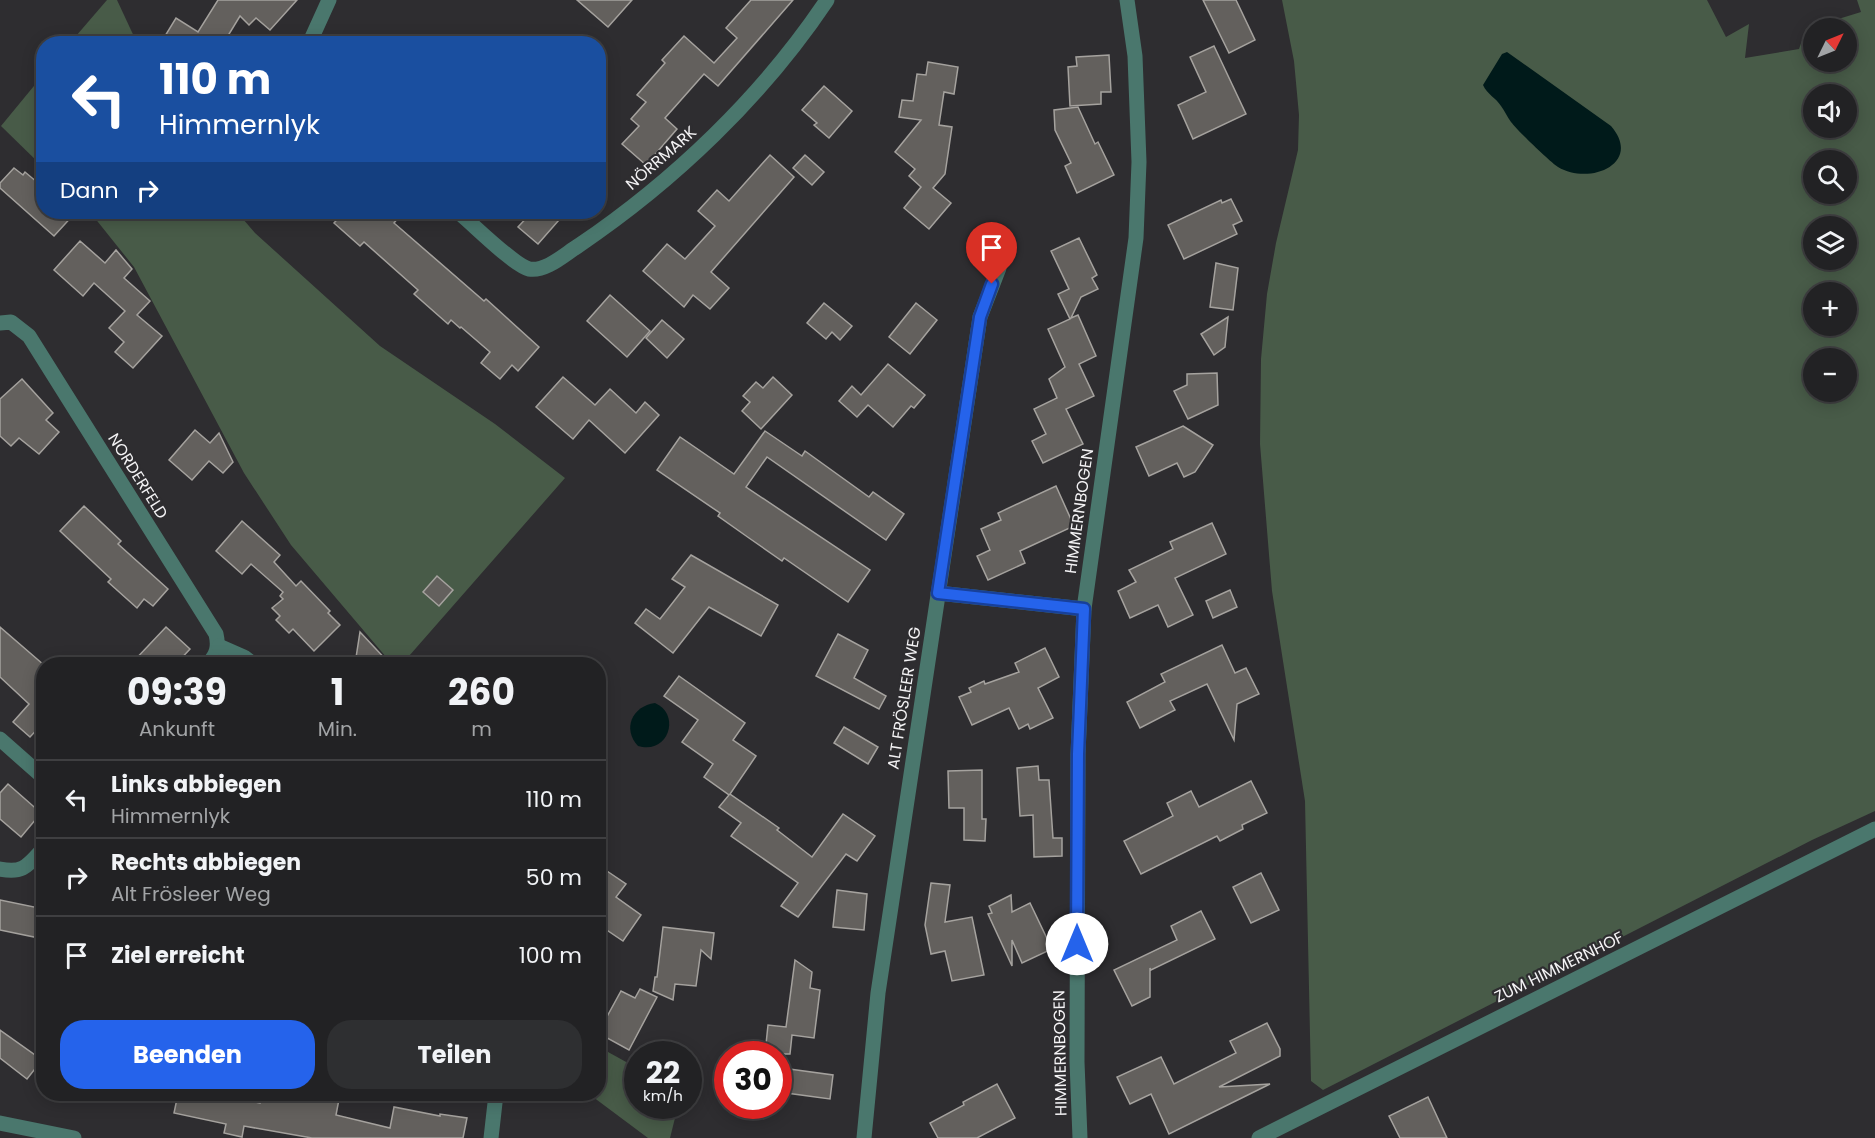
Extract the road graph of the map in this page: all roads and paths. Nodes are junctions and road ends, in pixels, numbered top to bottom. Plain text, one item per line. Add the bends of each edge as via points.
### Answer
1 (329, 0) edge
2 (826, 0) edge
3 (1126, 0) edge
4 (313, 36) edge
5 (466, 219) edge
6 (999, 268) dead end
7 (0, 324) edge
8 (938, 593) junction
9 (1084, 609) junction
10 (219, 646) junction
11 (214, 657) edge
12 (244, 657) edge
13 (0, 739) edge
14 (36, 771) edge
15 (1875, 830) edge
16 (36, 856) edge
17 (0, 869) edge
18 (495, 1101) edge
19 (0, 1123) edge
20 (74, 1138) edge
21 (491, 1138) edge
22 (864, 1138) edge
23 (1080, 1138) edge
24 (1259, 1138) edge

1 - 4 street
2 - 5 street, NÖRRMARK via 763,83 710,140 651,192 547,266 530,269 516,262
3 - 9 street, HIMMERNBOGEN via 1136,56 1136,238
6 - 8 street, ALT FRÖSLEER WEG via 980,317
7 - 10 street, NORDERFELD via 11,322 29,336 216,634
8 - 9 street
8 - 22 street, ALT FRÖSLEER WEG via 878,993
9 - 23 street, HIMMERNBOGEN via 1078,754
10 - 11 street
10 - 12 street
13 - 14 street
15 - 24 street, ZUM HIMMERNHOF
16 - 17 street via 21,870
18 - 21 street
19 - 20 street

